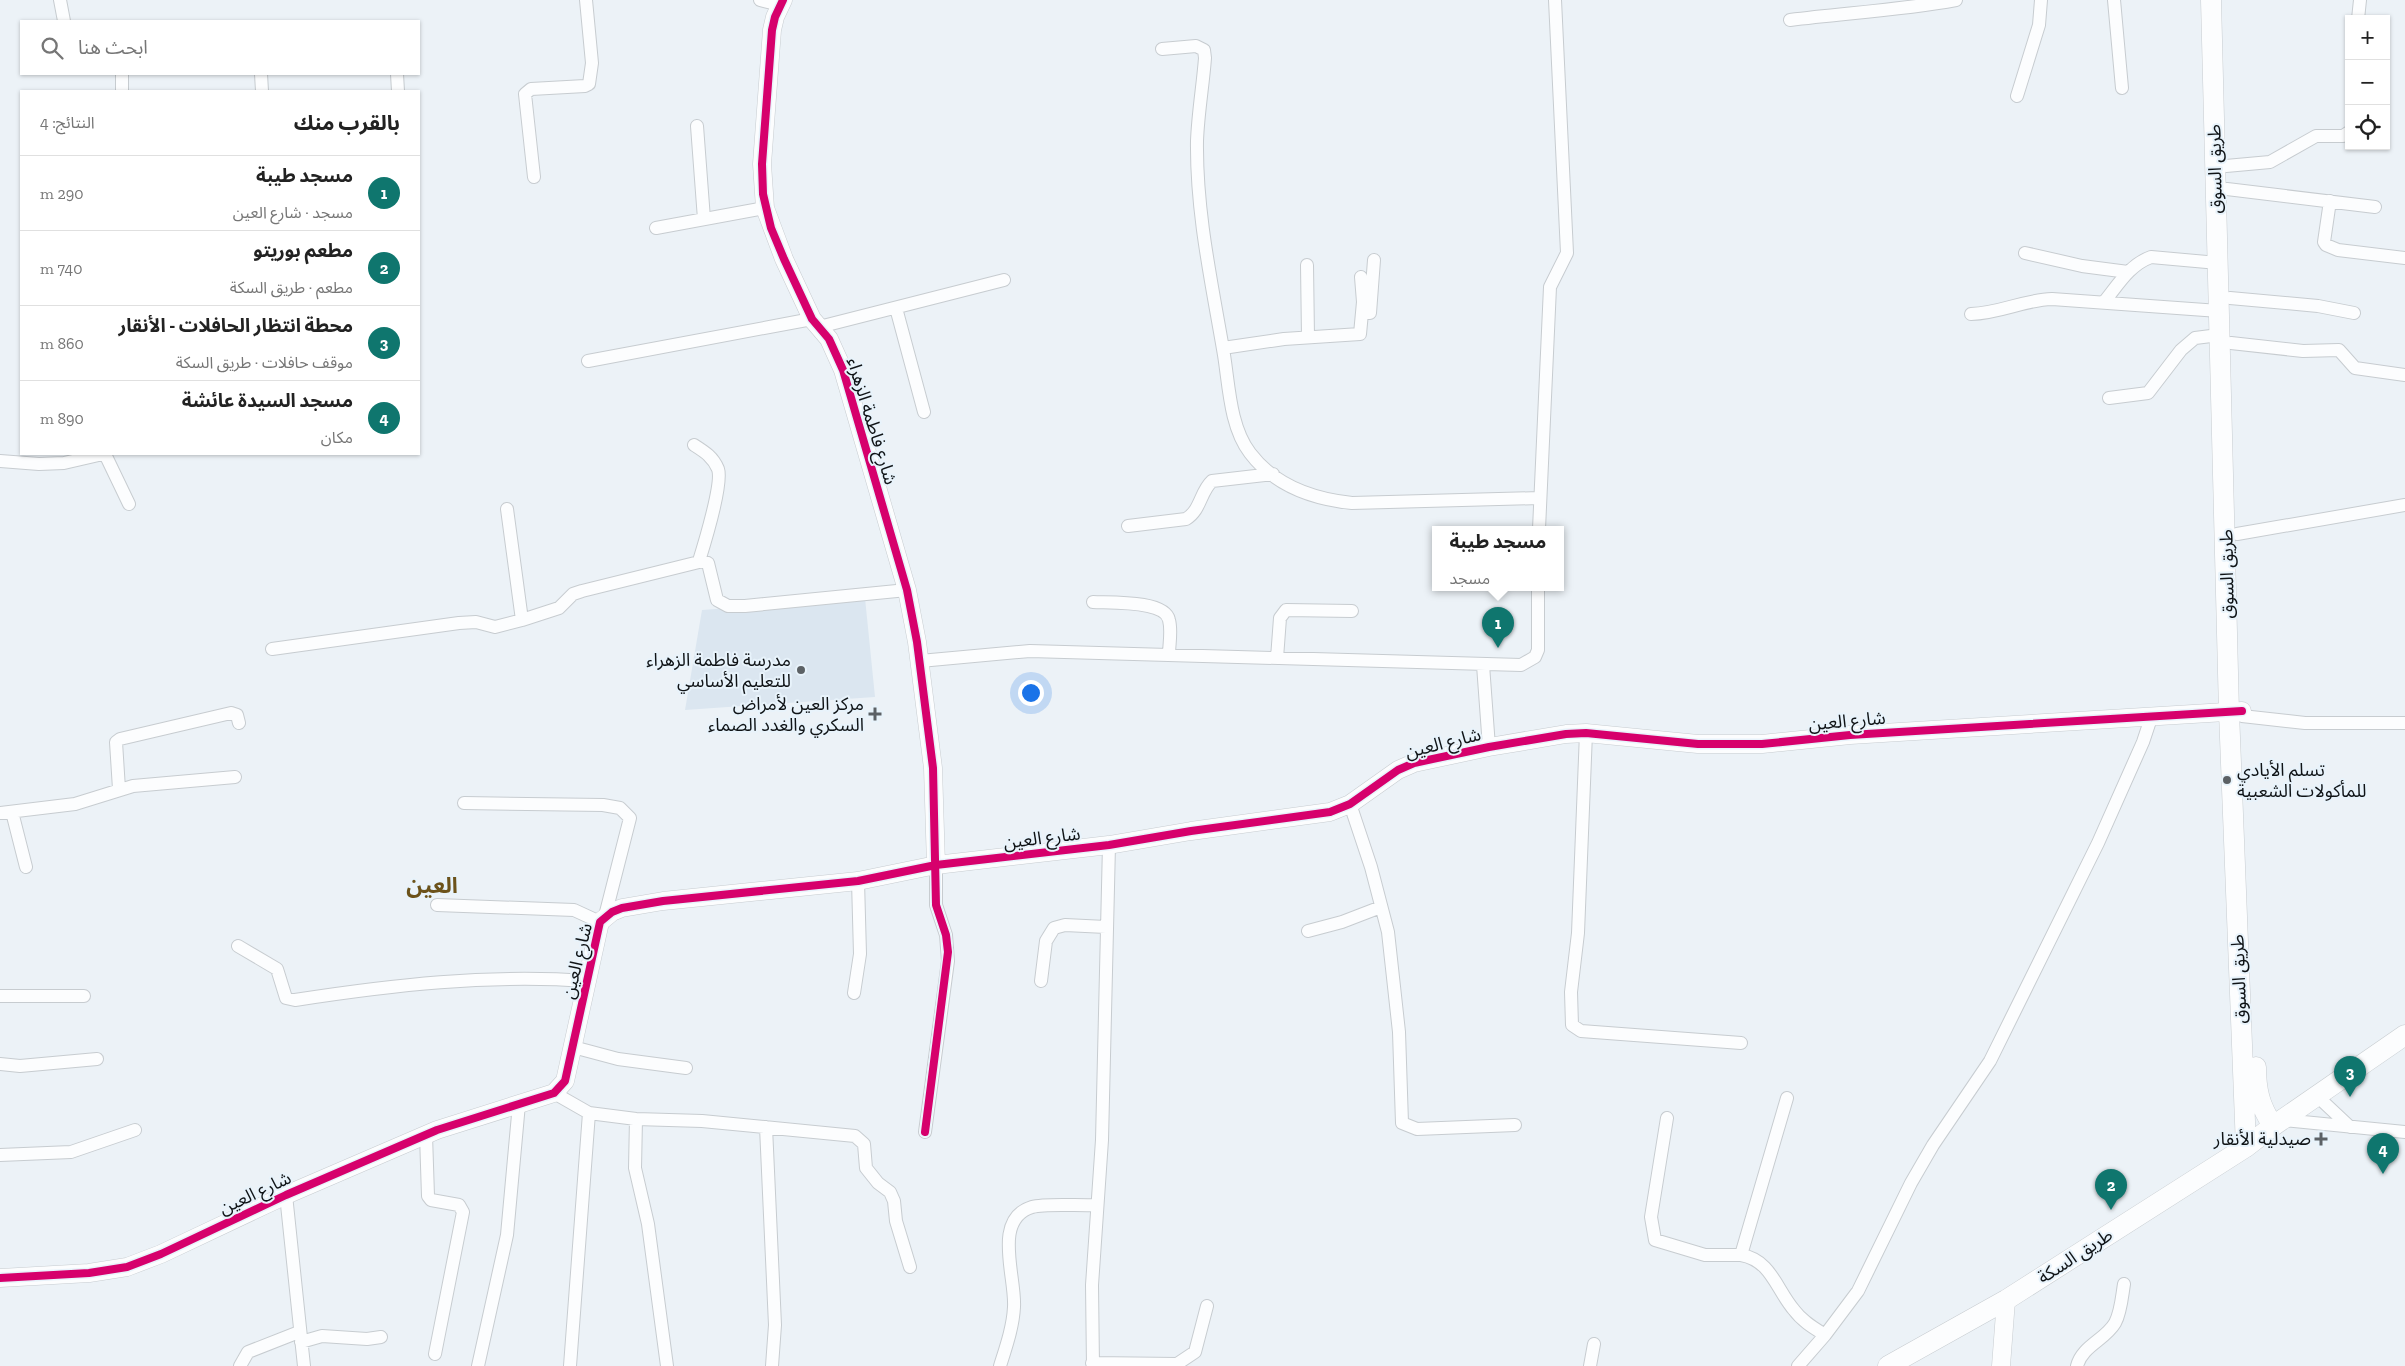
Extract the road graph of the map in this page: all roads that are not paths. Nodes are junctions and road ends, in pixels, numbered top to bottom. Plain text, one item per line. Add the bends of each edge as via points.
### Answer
1 (60, 0) edge
2 (586, 0) edge
3 (760, 0) edge
4 (1555, 0) edge
5 (1956, 0) edge
6 (2042, 0) edge
7 (2114, 0) edge
8 (2211, 0) edge
9 (2222, 0) edge
10 (2360, 0) edge
11 (782, 3) edge
12 (2358, 15) edge
13 (64, 20) edge
14 (1790, 20) dead end
15 (1162, 48) dead end
16 (122, 75) edge
17 (261, 75) edge
18 (397, 75) edge
19 (2122, 88) dead end
20 (122, 90) edge
21 (262, 90) edge
22 (398, 90) edge
23 (2017, 96) dead end
24 (697, 126) dead end
25 (2345, 135) edge
26 (2226, 166) junction
27 (534, 177) dead end
28 (2227, 189) junction
29 (2330, 201) junction
30 (2375, 207) dead end
31 (766, 208) junction
32 (704, 219) junction
33 (656, 228) dead end
34 (2024, 253) dead end
35 (2405, 258) edge
36 (1374, 260) dead end
37 (2218, 263) junction
38 (1307, 265) dead end
39 (2128, 272) junction
40 (1361, 277) dead end
41 (1004, 280) dead end
42 (2104, 302) junction
43 (2225, 304) junction
44 (896, 308) junction
45 (2354, 313) dead end
46 (1971, 314) dead end
47 (816, 323) junction
48 (1360, 334) junction
49 (1308, 337) junction
50 (2225, 339) junction
51 (1223, 348) junction
52 (588, 361) dead end
53 (2405, 375) edge
54 (2109, 398) dead end
55 (924, 412) dead end
56 (694, 445) dead end
57 (99, 455) edge
58 (104, 455) edge
59 (0, 461) edge
60 (1273, 474) junction
61 (1539, 498) junction
62 (129, 504) dead end
63 (2405, 505) edge
64 (507, 510) dead end
65 (1128, 526) dead end
66 (1539, 526) edge
67 (2237, 534) junction
68 (699, 561) junction
69 (907, 590) junction
70 (1538, 591) edge
71 (1093, 602) dead end
72 (1352, 611) dead end
73 (522, 620) junction
74 (272, 650) dead end
75 (1169, 655) junction
76 (1277, 658) junction
77 (920, 661) junction
78 (1483, 665) junction
79 (2238, 713) junction
80 (2152, 715) junction
81 (239, 722) dead end
82 (2405, 723) edge
83 (1586, 733) junction
84 (1490, 747) junction
85 (235, 777) dead end
86 (119, 789) junction
87 (464, 803) dead end
88 (1350, 804) junction
89 (6, 812) edge
90 (1109, 845) junction
91 (936, 865) junction
92 (26, 867) dead end
93 (858, 881) junction
94 (437, 905) dead end
95 (1381, 907) junction
96 (603, 919) junction
97 (1106, 927) junction
98 (1308, 931) dead end
99 (238, 946) dead end
100 (587, 981) junction
101 (1041, 981) dead end
102 (854, 993) dead end
103 (0, 996) edge
104 (84, 996) dead end
105 (2405, 1035) edge
106 (1741, 1043) dead end
107 (573, 1047) junction
108 (97, 1058) dead end
109 (0, 1064) edge
110 (686, 1068) dead end
111 (554, 1092) junction
112 (2317, 1096) junction
113 (1787, 1098) dead end
114 (519, 1104) junction
115 (588, 1113) junction
116 (1667, 1118) dead end
117 (636, 1119) junction
118 (2278, 1123) junction
119 (1515, 1125) dead end
120 (766, 1127) junction
121 (2350, 1127) junction
122 (135, 1130) dead end
123 (925, 1132) dead end
124 (2405, 1132) edge
125 (426, 1135) junction
126 (2246, 1147) junction
127 (0, 1155) edge
128 (286, 1195) junction
129 (1097, 1206) junction
130 (1740, 1255) junction
131 (910, 1266) dead end
132 (0, 1278) edge
133 (2124, 1284) dead end
134 (2006, 1300) junction
135 (1207, 1306) dead end
136 (1825, 1335) junction
137 (381, 1336) dead end
138 (300, 1337) junction
139 (1594, 1344) dead end
140 (435, 1354) dead end
141 (1092, 1364) edge
142 (240, 1366) edge
143 (304, 1366) edge
144 (478, 1366) edge
145 (570, 1366) edge
146 (668, 1366) edge
147 (772, 1366) edge
148 (1000, 1366) edge
149 (1590, 1366) edge
150 (1798, 1366) edge
151 (1888, 1366) edge
152 (2001, 1366) edge
153 (2077, 1366) edge

1 - 13 street
2 - 27 street via 592,63 589,84 531,89 525,94
3 - 11 street
4 - 61 street via 1567,253 1550,287
5 - 14 street via 1911,8
6 - 23 street via 2039,25
7 - 19 street
8 - 37 main road, طريق السوق
9 - 26 main road, طريق السوق
10 - 12 street
11 - 31 street, شارع فاطمة الزهراء via 772,30 768,77 762,164
15 - 51 street via 1196,46 1204,50 1197,141 1202,226
16 - 20 street
17 - 21 street
18 - 22 street
24 - 32 street
25 - 26 street via 2316,136 2270,162
26 - 28 main road, طريق السوق
28 - 29 street
28 - 43 main road, طريق السوق
29 - 30 street
29 - 35 street via 2326,245 2338,250
31 - 32 street
31 - 47 street, شارع فاطمة الزهراء via 784,259
32 - 33 street
34 - 39 street
36 - 48 street via 1369,327 1366,333
37 - 39 street via 2151,257
37 - 43 main road, طريق السوق
38 - 49 street
39 - 42 street
40 - 48 street
41 - 44 street
42 - 43 street
42 - 46 street via 2032,300 1992,314
43 - 45 street via 2318,306
43 - 50 main road, طريق السوق
44 - 47 street
44 - 55 street
47 - 52 street
47 - 69 street, شارع فاطمة الزهراء via 834,348 843,370
48 - 49 street
49 - 51 street
50 - 53 street via 2302,351 2339,350 2355,368
50 - 54 street via 2195,338 2181,350 2148,393
50 - 67 main road, طريق السوق
50 - 79 main road, طريق السوق
51 - 60 street via 1234,411 1244,444
56 - 68 street via 711,456 719,472 711,522
57 - 59 street via 38,464
58 - 62 street
60 - 61 street via 1300,492 1329,501
60 - 65 street via 1212,481 1205,487 1194,514 1186,518
61 - 66 street
63 - 67 street
64 - 73 street
67 - 79 main road, طريق السوق
68 - 69 street via 708,563 714,593 722,604 728,606
68 - 73 street via 582,591 570,597 560,608
69 - 77 street, شارع فاطمة الزهراء
70 - 78 street via 1538,650 1535,657 1521,665
71 - 75 street via 1149,606 1164,612 1169,619
72 - 76 street via 1286,610 1280,618
73 - 74 street via 495,627 476,622 458,623
75 - 76 street
75 - 77 street via 1030,651
76 - 78 street
77 - 91 street, شارع فاطمة الزهراء via 933,768
78 - 84 street
79 - 80 street, شارع العين
79 - 82 street via 2305,723
79 - 118 main road, طريق السوق via 2256,1093 2263,1111
79 - 126 main road, طريق السوق
80 - 83 street, شارع العين via 1752,744 1698,744
80 - 136 street via 2144,742 2098,843 1990,1061 1933,1144 1858,1291
81 - 86 street via 237,715 232,713 120,739 116,742
83 - 84 street, شارع العين
83 - 106 street via 1578,933 1571,992 1572,1025 1581,1031
84 - 88 street, شارع العين via 1414,763 1398,770
85 - 86 street
86 - 89 street via 75,804
87 - 96 street via 620,808 630,818
88 - 90 street, شارع العين via 1330,812
88 - 95 street
89 - 92 street
90 - 91 street, شارع العين
90 - 97 street
91 - 93 street, شارع العين
91 - 123 street via 936,905 946,935 948,961
93 - 96 street, شارع العين via 663,901 622,908
93 - 102 street via 860,954
94 - 96 street via 574,910
95 - 98 street
95 - 119 street via 1388,932 1399,1032 1402,1123 1417,1129
96 - 100 street, شارع العين
97 - 101 street via 1065,925 1054,928 1046,941
97 - 129 street via 1102,1130
99 - 100 street via 276,969 286,998 295,1000 428,981 511,978
100 - 107 street, شارع العين
103 - 104 street
105 - 112 main road, طريق السكة
107 - 110 street via 618,1059
107 - 111 street, شارع العين via 565,1081
108 - 109 street via 20,1066
111 - 114 street, شارع العين
111 - 115 street
112 - 118 main road, طريق السكة
112 - 121 street
113 - 130 street
114 - 125 street, شارع العين
114 - 144 street via 507,1235
115 - 117 street
115 - 145 street
116 - 130 street via 1651,1217 1654,1240 1704,1255
117 - 120 street
117 - 146 street via 635,1168 649,1233
118 - 121 street
118 - 126 main road, طريق السكة
120 - 131 street via 855,1136 864,1144 866,1168 890,1192 894,1201 896,1221
120 - 147 street via 775,1325
121 - 124 street
122 - 127 street via 71,1152
125 - 128 street, شارع العين
125 - 140 street via 428,1196 431,1200 460,1205 463,1212
126 - 134 main road, طريق السكة
128 - 132 street, شارع العين via 127,1267 89,1273
128 - 138 street
129 - 141 street via 1092,1276
129 - 148 street via 1033,1207 1014,1218 1008,1253 1014,1308
130 - 136 street via 1764,1266 1794,1311
133 - 153 street via 2116,1321 2078,1359
134 - 151 main road, طريق السكة
134 - 152 street
135 - 141 street via 1195,1352 1177,1364
136 - 150 street
137 - 138 street via 367,1339
138 - 142 street via 248,1352
138 - 143 street
139 - 149 street

